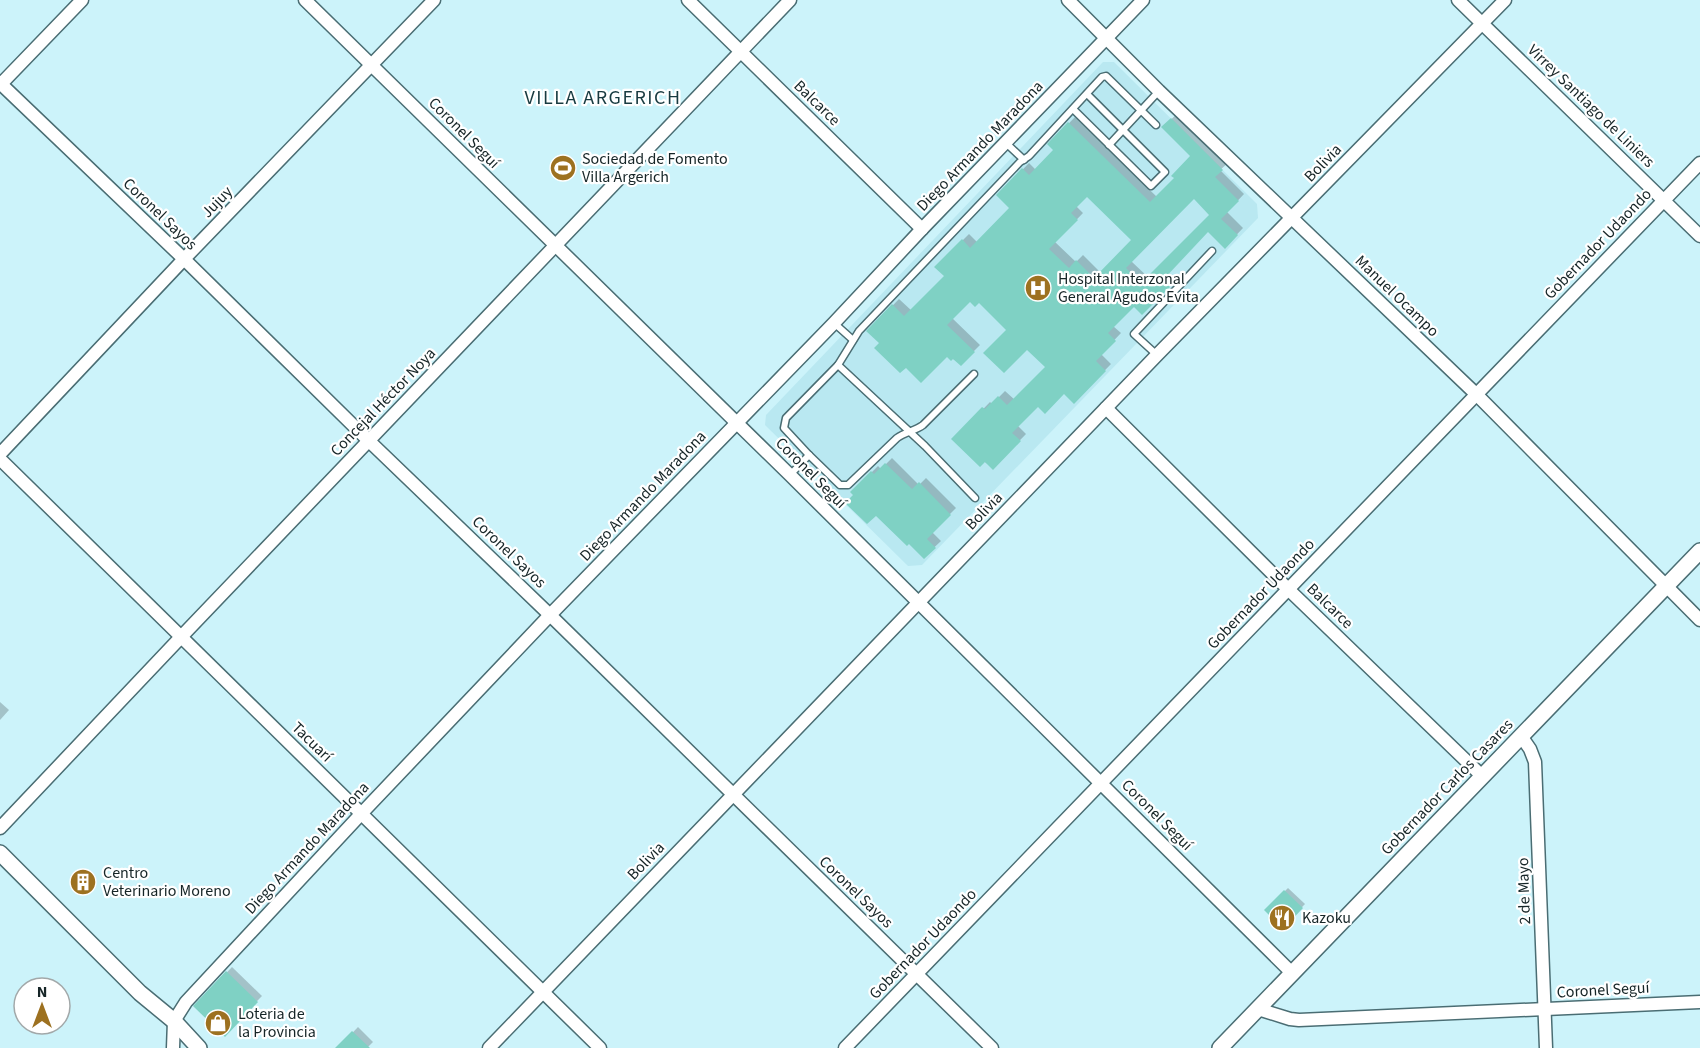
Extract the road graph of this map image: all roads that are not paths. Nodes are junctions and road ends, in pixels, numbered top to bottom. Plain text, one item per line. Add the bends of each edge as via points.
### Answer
1 (82, 0) edge
2 (305, 0) edge
3 (434, 0) edge
4 (688, 0) edge
5 (790, 0) edge
6 (1068, 0) edge
7 (1143, 0) edge
8 (1458, 0) edge
9 (1505, 0) edge
10 (1483, 24) junction
11 (1105, 39) junction
12 (741, 52) junction
13 (372, 65) junction
14 (0, 84) edge
15 (1159, 91) junction
16 (1087, 94) junction
17 (1072, 109) junction
18 (1140, 111) junction
19 (1156, 125) dead end
20 (1123, 130) junction
21 (1006, 143) junction
22 (1109, 145) junction
23 (1024, 160) junction
24 (1700, 163) edge
25 (1663, 200) junction
26 (1292, 218) junction
27 (922, 229) junction
28 (1700, 236) edge
29 (555, 246) junction
30 (1212, 251) dead end
31 (184, 259) junction
32 (834, 323) junction
33 (853, 340) junction
34 (1157, 355) junction
35 (838, 365) junction
36 (974, 374) dead end
37 (1476, 395) junction
38 (1106, 408) junction
39 (736, 423) junction
40 (909, 432) junction
41 (368, 440) junction
42 (0, 454) edge
43 (809, 455) junction
44 (0, 459) edge
45 (790, 475) junction
46 (975, 498) dead end
47 (1700, 551) edge
48 (1666, 586) junction
49 (1288, 589) junction
50 (918, 603) junction
51 (550, 615) junction
52 (1700, 620) edge
53 (181, 637) junction
54 (1521, 736) junction
55 (1482, 776) junction
56 (1102, 783) junction
57 (732, 795) junction
58 (361, 813) junction
59 (0, 828) edge
60 (0, 853) edge
61 (1292, 973) junction
62 (917, 974) junction
63 (543, 991) junction
64 (1700, 1002) edge
65 (1258, 1008) junction
66 (1544, 1010) junction
67 (174, 1021) junction
68 (173, 1048) edge
69 (200, 1048) edge
70 (489, 1048) edge
71 (600, 1048) edge
72 (845, 1048) edge
73 (992, 1048) edge
74 (1220, 1048) edge
75 (1546, 1048) edge

1 - 14 street
2 - 13 street, Coronel Seguí
3 - 13 street, Jujuy
4 - 12 street, Balcarce
5 - 12 street, Concejal Héctor Noya
6 - 11 street, Manuel Ocampo
7 - 11 street, Diego Armando Maradona
8 - 10 street, Virrey Santiago de Liniers
9 - 10 street, Bolivia
10 - 25 street, Virrey Santiago de Liniers
10 - 26 street, Bolivia
11 - 15 street, Manuel Ocampo
11 - 21 street, Diego Armando Maradona
12 - 27 street, Balcarce
12 - 29 street, Concejal Héctor Noya
13 - 29 street, Coronel Seguí
13 - 31 street, Jujuy
14 - 31 street, Coronel Sayos
15 - 18 lane
15 - 26 street, Manuel Ocampo
16 - 17 lane
16 - 18 lane via 1105,76
16 - 20 lane
17 - 22 lane
17 - 23 lane
18 - 19 lane
18 - 20 lane
20 - 22 lane
20 - 22 lane via 1166,172 1151,186
21 - 23 lane
21 - 27 street, Diego Armando Maradona
23 - 33 lane
24 - 25 street, Gobernador Udaondo
25 - 28 street, Virrey Santiago de Liniers
25 - 37 street, Gobernador Udaondo
26 - 34 street, Bolivia
26 - 37 street, Manuel Ocampo
27 - 32 street, Diego Armando Maradona
29 - 39 street, Coronel Seguí
29 - 41 street, Concejal Héctor Noya
30 - 34 lane via 1134,334
31 - 41 street, Coronel Sayos
31 - 42 street, Jujuy
32 - 33 lane
32 - 39 street, Diego Armando Maradona
33 - 35 lane
34 - 38 street, Bolivia
35 - 40 lane
35 - 43 lane via 784,422 786,432
36 - 40 lane via 923,425
37 - 48 street, Manuel Ocampo
37 - 49 street, Gobernador Udaondo
38 - 49 street, Balcarce
38 - 50 street, Bolivia
39 - 45 street, Coronel Seguí
39 - 51 street, Diego Armando Maradona
40 - 43 lane via 897,438 845,486
40 - 46 lane
41 - 51 street, Coronel Sayos
41 - 53 street, Concejal Héctor Noya
43 - 45 lane
44 - 53 street, Tacuarí
45 - 50 street, Coronel Seguí
47 - 48 street, Gobernador Carlos Casares
48 - 52 street, Manuel Ocampo
48 - 54 street, Gobernador Carlos Casares
49 - 55 street, Balcarce
49 - 56 street, Gobernador Udaondo
50 - 56 street, Coronel Seguí
50 - 57 street, Bolivia
51 - 57 street, Coronel Sayos
51 - 58 street, Diego Armando Maradona
53 - 58 street, Tacuarí
53 - 59 street, Concejal Héctor Noya
54 - 55 street, Gobernador Carlos Casares
54 - 66 street, 2 de Mayo via 1535,762
55 - 61 street, Gobernador Carlos Casares
56 - 61 street, Coronel Seguí
56 - 62 street, Gobernador Udaondo
57 - 62 street, Coronel Sayos
57 - 63 street, Bolivia
58 - 63 street, Tacuarí
58 - 67 street, Diego Armando Maradona via 186,1002
60 - 67 street via 140,993
61 - 65 street, Gobernador Carlos Casares
62 - 72 street, Gobernador Udaondo
62 - 73 street, Coronel Sayos
63 - 70 street, Bolivia
63 - 71 street, Tacuarí
64 - 66 street, Coronel Seguí
65 - 66 street, Coronel Seguí via 1299,1020
65 - 74 street, Gobernador Carlos Casares
66 - 75 street, 2 de Mayo
67 - 68 street
67 - 69 street

